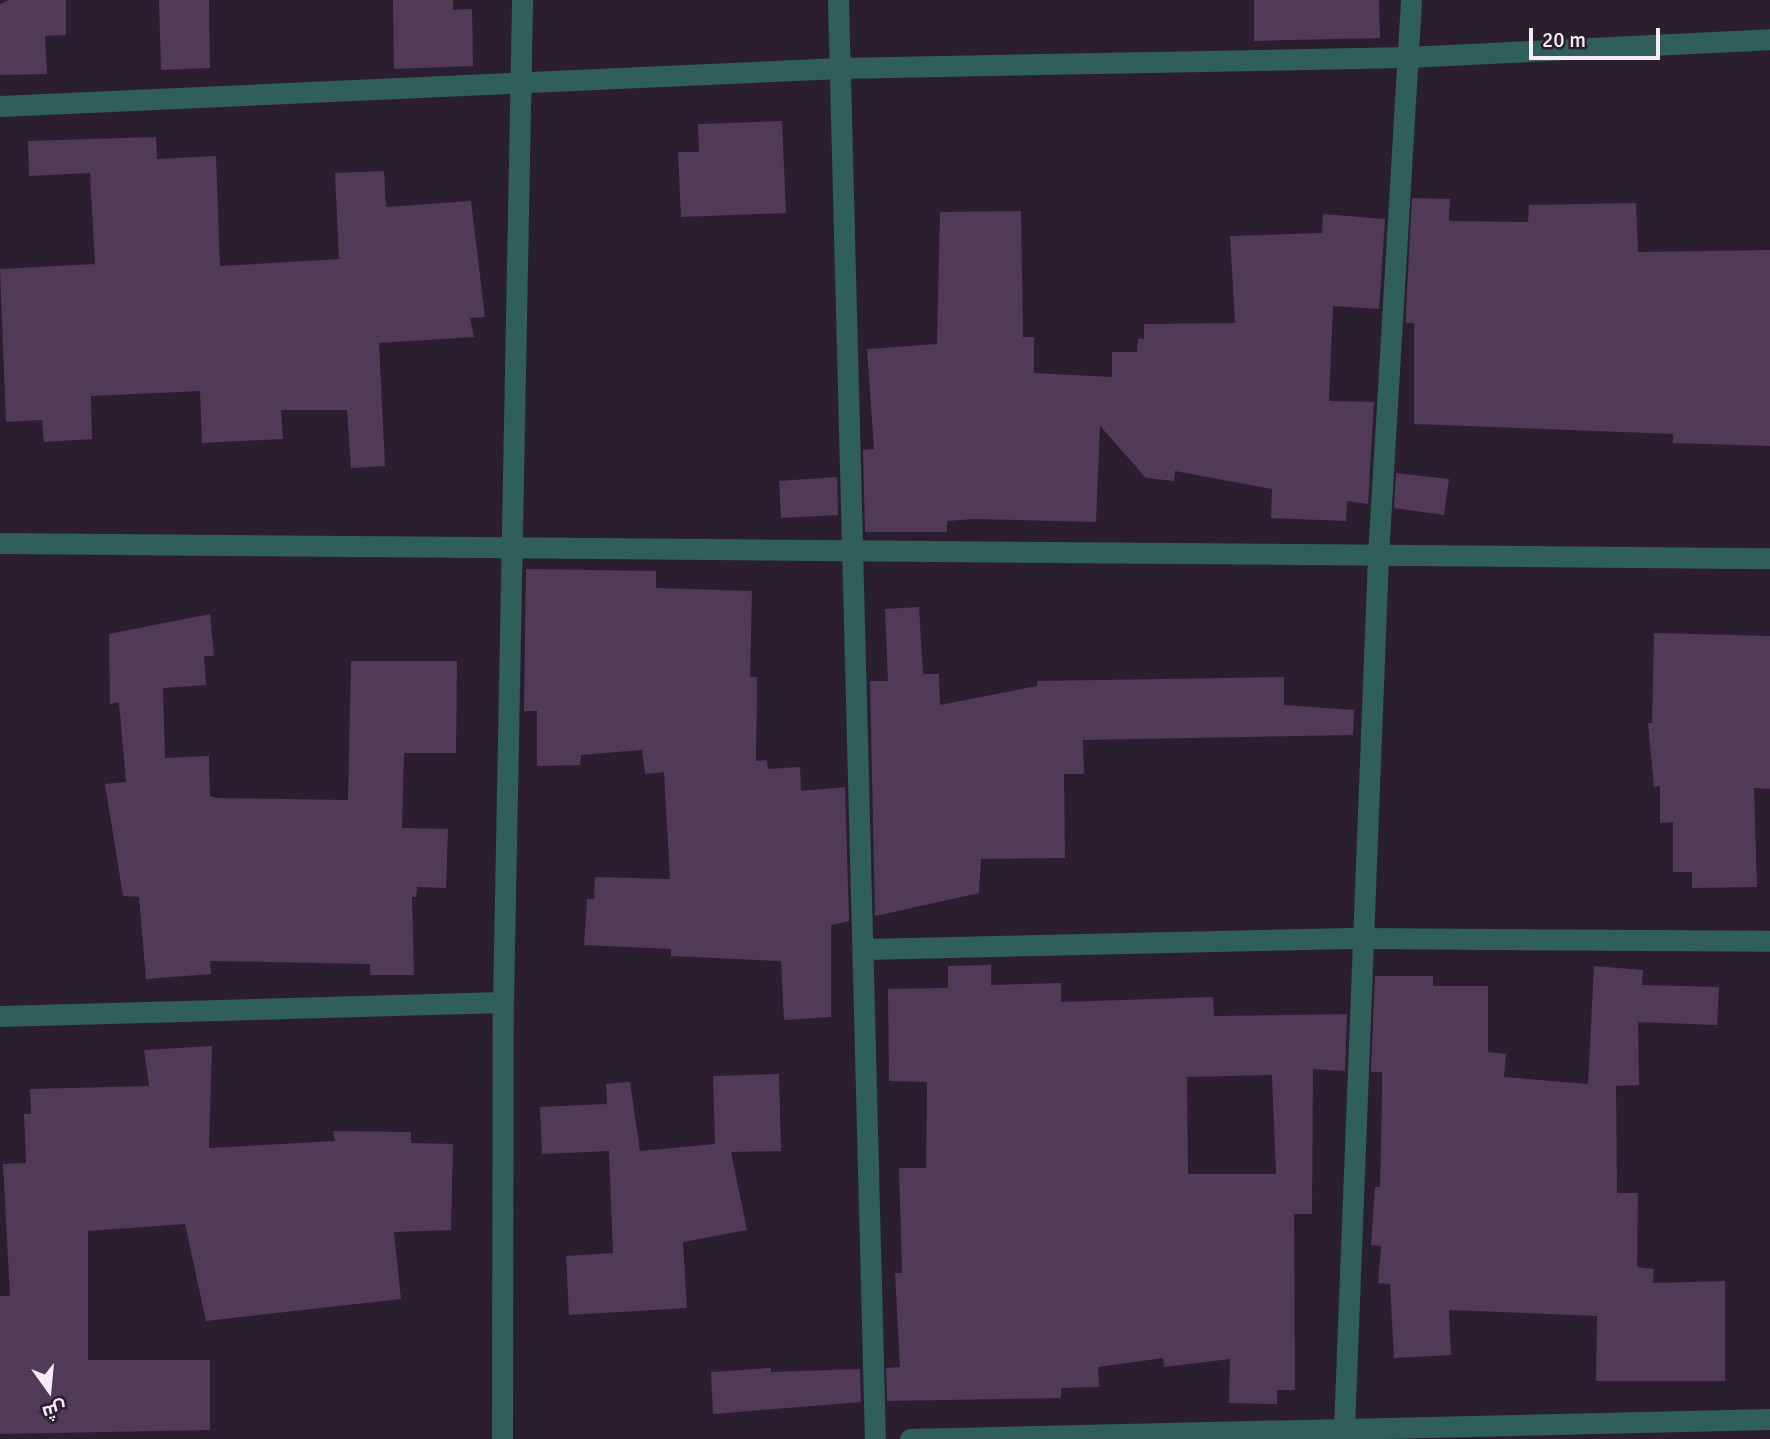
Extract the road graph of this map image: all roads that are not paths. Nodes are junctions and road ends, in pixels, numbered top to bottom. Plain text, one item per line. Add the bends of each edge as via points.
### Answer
1 (523, 0) edge
2 (838, 0) edge
3 (1411, 0) edge
4 (1770, 39) edge
5 (1408, 57) junction
6 (840, 68) junction
7 (522, 81) junction
8 (0, 106) edge
9 (0, 543) edge
10 (514, 550) junction
11 (853, 553) junction
12 (1378, 555) junction
13 (1770, 558) edge
14 (1362, 938) junction
15 (1770, 941) edge
16 (865, 949) junction
17 (503, 1002) junction
18 (0, 1016) edge
19 (1770, 1419) edge
20 (1344, 1429) junction
21 (1201, 1436) edge
22 (502, 1439) edge
23 (875, 1439) edge
24 (910, 1439) edge

1 - 7 street
2 - 6 street
3 - 5 street
4 - 5 street
5 - 6 street
5 - 12 street
6 - 7 street
6 - 11 street
7 - 8 street
7 - 10 street
9 - 10 street
10 - 11 street
10 - 17 street
11 - 12 street
11 - 16 street
12 - 13 street
12 - 14 street
14 - 15 street
14 - 16 street
14 - 20 street
16 - 23 street
17 - 18 street
17 - 22 street
19 - 20 street
20 - 21 street
21 - 24 street

